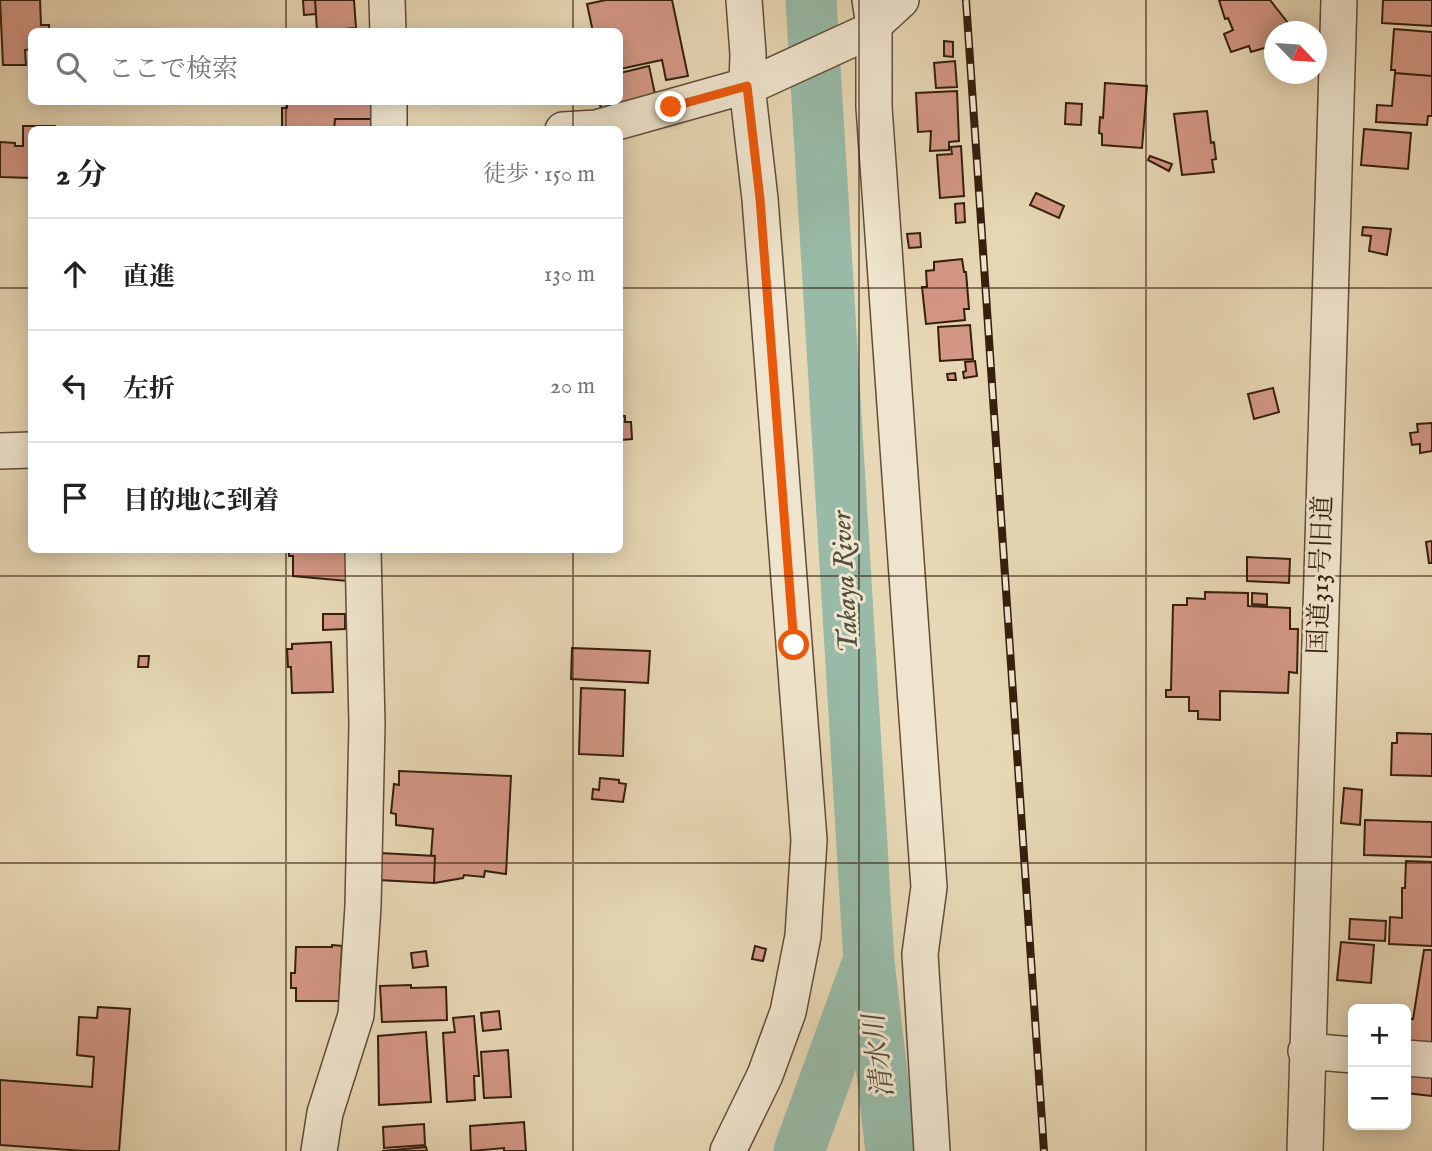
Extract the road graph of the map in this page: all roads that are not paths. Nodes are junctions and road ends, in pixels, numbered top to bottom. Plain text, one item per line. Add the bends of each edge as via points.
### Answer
1 (387, 0) edge
2 (744, 0) edge
3 (901, 0) edge
4 (1339, 0) edge
5 (870, 19) edge
6 (388, 28) edge
7 (752, 84) junction
8 (389, 105) edge
9 (389, 126) edge
10 (603, 126) edge
11 (28, 450) edge
12 (0, 451) edge
13 (363, 553) edge
14 (1307, 1052) junction
15 (1348, 1055) edge
16 (1411, 1058) edge
17 (1432, 1060) edge
18 (319, 1151) edge
19 (728, 1151) edge
20 (932, 1151) edge
21 (1305, 1151) edge

1 - 6 street
2 - 7 street
3 - 5 street
4 - 14 street, 国道313号旧道
5 - 7 street
5 - 20 street via 929,887 920,954
7 - 10 street
7 - 19 street via 808,840 803,936 788,1012 765,1075
8 - 9 street
11 - 12 street
13 - 18 street via 367,725 356,1014 325,1113
14 - 15 street
14 - 21 street, 国道313号旧道
16 - 17 street

